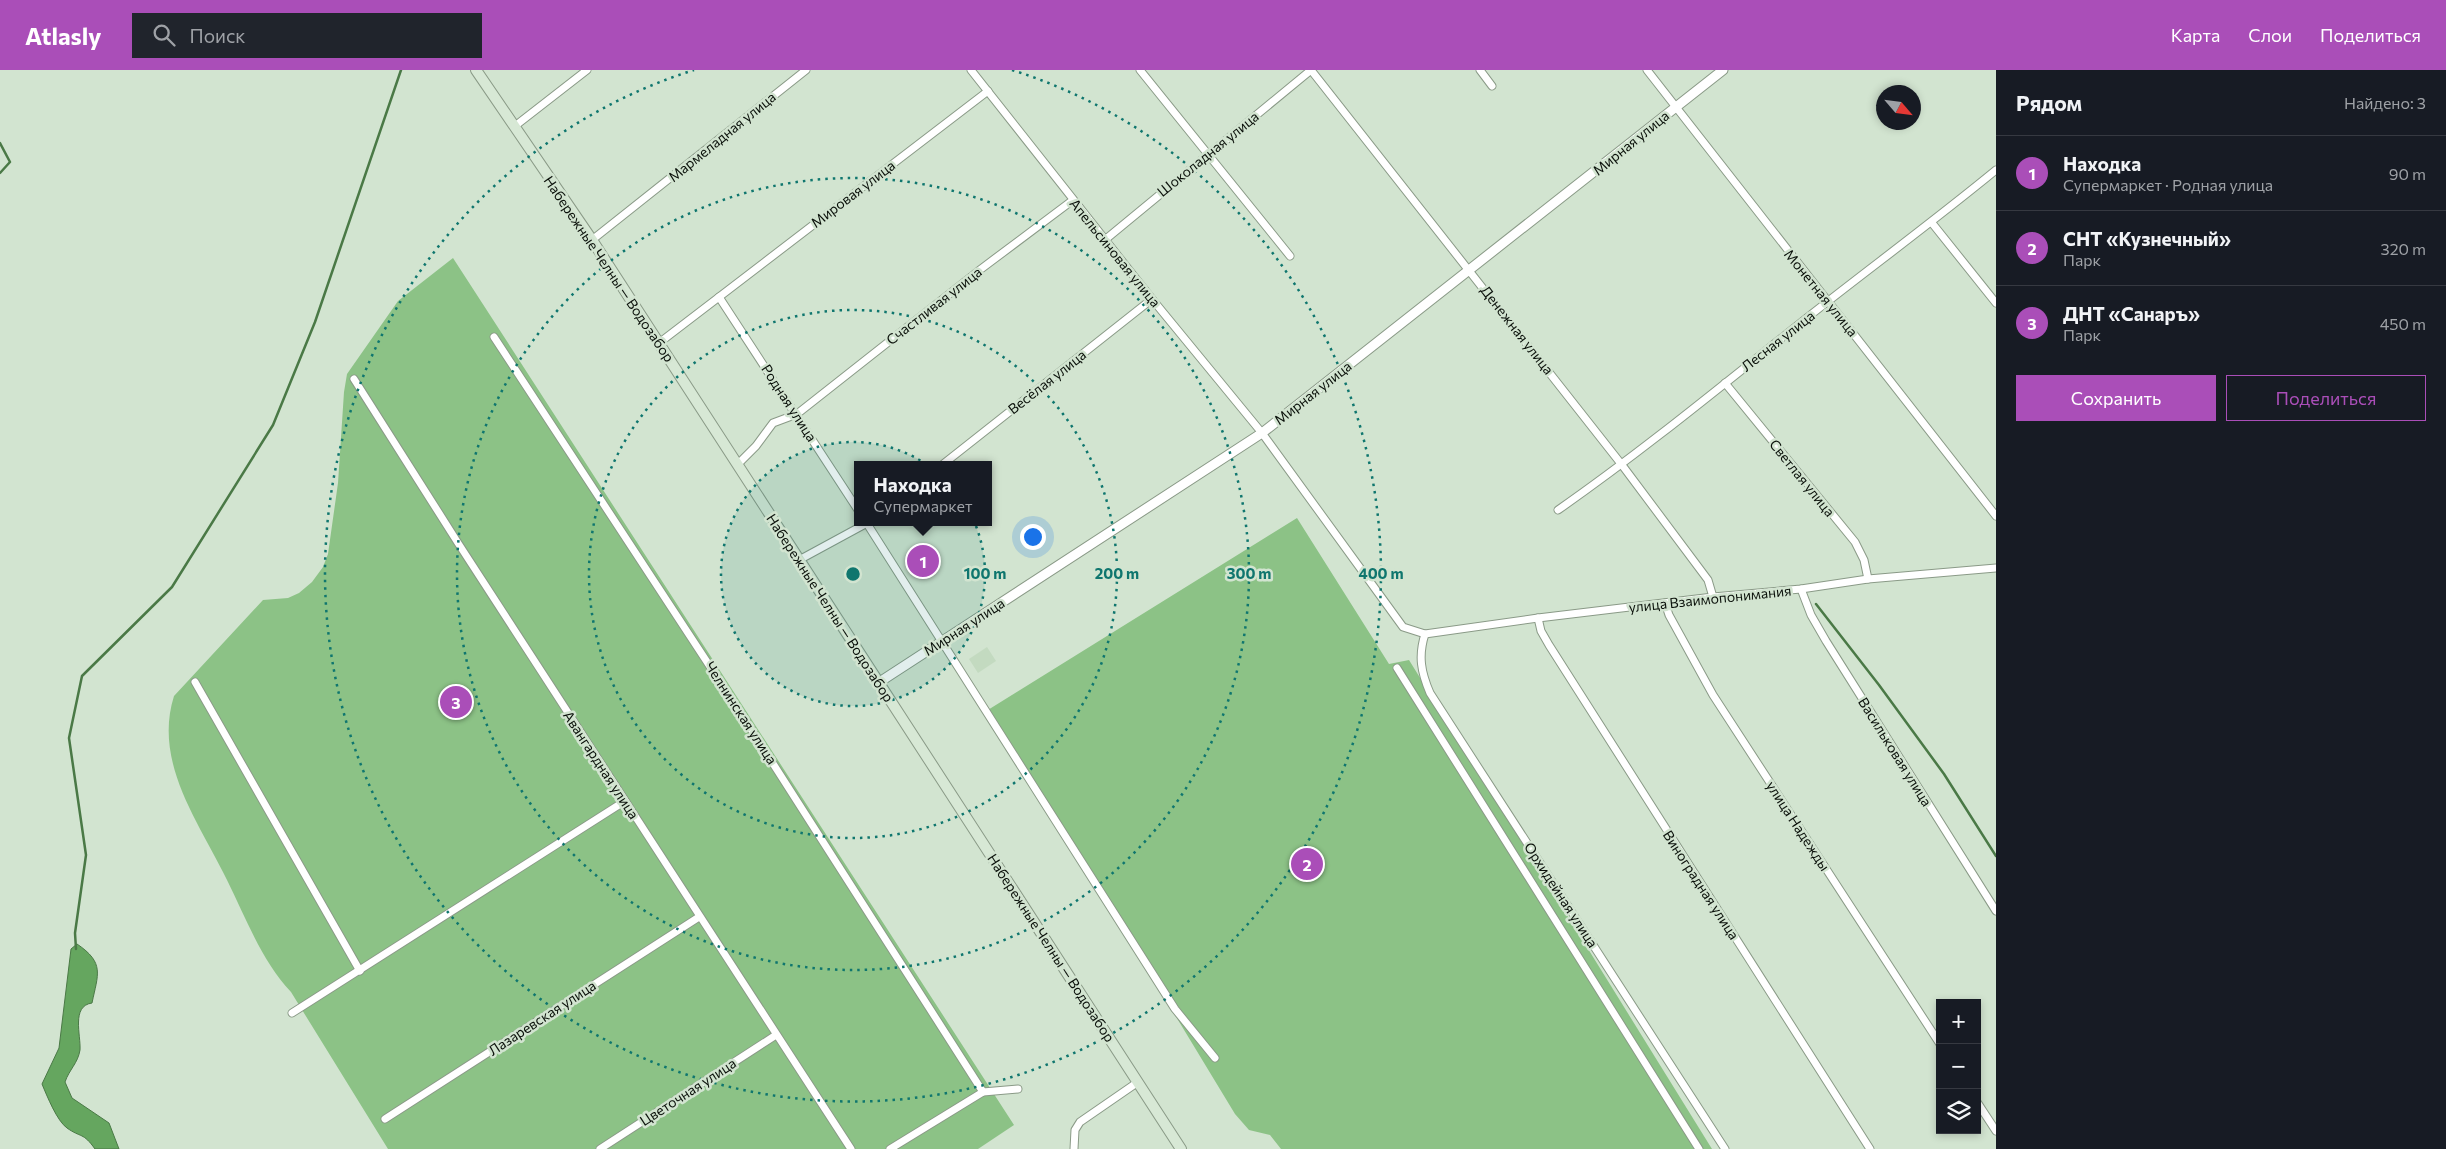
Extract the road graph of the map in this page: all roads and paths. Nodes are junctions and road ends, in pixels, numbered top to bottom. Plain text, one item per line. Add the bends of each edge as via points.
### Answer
1 (476, 70) edge
2 (587, 70) edge
3 (806, 70) edge
4 (971, 70) edge
5 (1140, 70) edge
6 (1311, 70) edge
7 (1480, 70) edge
8 (1647, 70) edge
9 (1723, 70) edge
10 (1492, 86) dead end
11 (988, 91) junction
12 (1675, 108) junction
13 (515, 126) junction
14 (1207, 155) junction
15 (1996, 170) edge
16 (1073, 200) junction
17 (1932, 223) junction
18 (1106, 239) junction
19 (592, 240) junction
20 (1290, 256) dead end
21 (1468, 269) junction
22 (719, 297) junction
23 (1152, 299) junction
24 (1828, 301) junction
25 (1996, 303) edge
26 (494, 337) dead end
27 (659, 343) junction
28 (354, 379) dead end
29 (1725, 383) junction
30 (797, 414) junction
31 (1262, 433) junction
32 (947, 461) edge
33 (738, 464) junction
34 (1622, 465) junction
35 (854, 504) edge
36 (1558, 510) dead end
37 (1996, 516) edge
38 (861, 526) edge
39 (869, 526) edge
40 (799, 560) junction
41 (1996, 568) edge
42 (1868, 579) junction
43 (1801, 589) junction
44 (1713, 597) junction
45 (1665, 603) junction
46 (1538, 618) junction
47 (1425, 634) junction
48 (942, 640) junction
49 (1397, 668) dead end
50 (195, 682) dead end
51 (878, 683) junction
52 (625, 801) junction
53 (1996, 911) edge
54 (699, 917) junction
55 (360, 971) junction
56 (292, 1013) dead end
57 (776, 1035) junction
58 (1936, 1038) edge
59 (1215, 1058) dead end
60 (1138, 1082) junction
61 (1018, 1089) dead end
62 (983, 1092) junction
63 (1981, 1108) edge
64 (385, 1119) dead end
65 (1996, 1131) edge
66 (600, 1149) edge
67 (851, 1149) edge
68 (890, 1149) edge
69 (1074, 1149) edge
70 (1181, 1149) edge
71 (1699, 1149) edge
72 (1725, 1149) edge
73 (1870, 1149) edge

1 - 13 main road, Набережные Челны — Водозабор
2 - 13 street
3 - 19 street, Мармеладная улица
4 - 11 street, Апельсиновая улица
5 - 14 street
6 - 14 street, Шоколадная улица
6 - 21 street, Денежная улица
7 - 10 street
8 - 12 street, Монетная улица
9 - 12 street, Мирная улица
11 - 16 street, Апельсиновая улица
11 - 22 street, Мировая улица
12 - 21 street, Мирная улица
12 - 24 street, Монетная улица
13 - 19 main road, Набережные Челны — Водозабор
14 - 18 street, Шоколадная улица
14 - 20 street
15 - 17 street, Лесная улица
16 - 18 street, Апельсиновая улица
16 - 30 street, Счастливая улица
17 - 24 street, Лесная улица
17 - 25 street
18 - 23 street, Апельсиновая улица
19 - 27 main road, Набережные Челны — Водозабор
21 - 31 street, Мирная улица
21 - 34 street, Денежная улица
22 - 27 street, Мировая улица
22 - 30 street, Родная улица
23 - 31 street, Апельсиновая улица
23 - 32 street, Весёлая улица
24 - 29 street, Лесная улица
24 - 37 street, Монетная улица
26 - 62 street, Челнинская улица via 749,726
27 - 33 main road, Набережные Челны — Водозабор
28 - 52 street, Авангардная улица
29 - 34 street, Лесная улица
29 - 42 street, Светлая улица via 1855,542 1864,560
30 - 33 street, Счастливая улица via 773,423
30 - 35 street, Родная улица
31 - 47 street, Апельсиновая улица via 1403,627
31 - 48 street, Мирная улица
33 - 40 main road, Набережные Челны — Водозабор
34 - 36 street, Лесная улица
34 - 44 street, Денежная улица via 1708,580
38 - 40 street
39 - 48 street
40 - 51 main road, Набережные Челны — Водозабор
41 - 42 street, улица Взаимопонимания
42 - 43 street, улица Взаимопонимания
43 - 44 street, улица Взаимопонимания
43 - 53 street, Васильковая улица via 1826,641
44 - 45 street, улица Взаимопонимания
45 - 46 street, улица Взаимопонимания
45 - 58 street, улица Надежды via 1713,695
46 - 47 street, улица Взаимопонимания
46 - 73 street, Виноградная улица via 1549,646
47 - 72 street, Орхидейная улица via 1420,652 1421,667 1430,693
48 - 51 street, Мирная улица
48 - 59 street via 1175,1009
49 - 71 street
50 - 55 street
51 - 60 main road, Набережные Челны — Водозабор
52 - 54 street, Авангардная улица
52 - 55 street
54 - 57 street, Авангардная улица
54 - 64 street, Лазаревская улица
55 - 56 street
57 - 66 street, Цветочная улица
57 - 67 street, Авангардная улица
60 - 69 street via 1080,1122 1075,1130
60 - 70 main road, Набережные Челны — Водозабор
61 - 62 street
62 - 68 street
63 - 65 street

